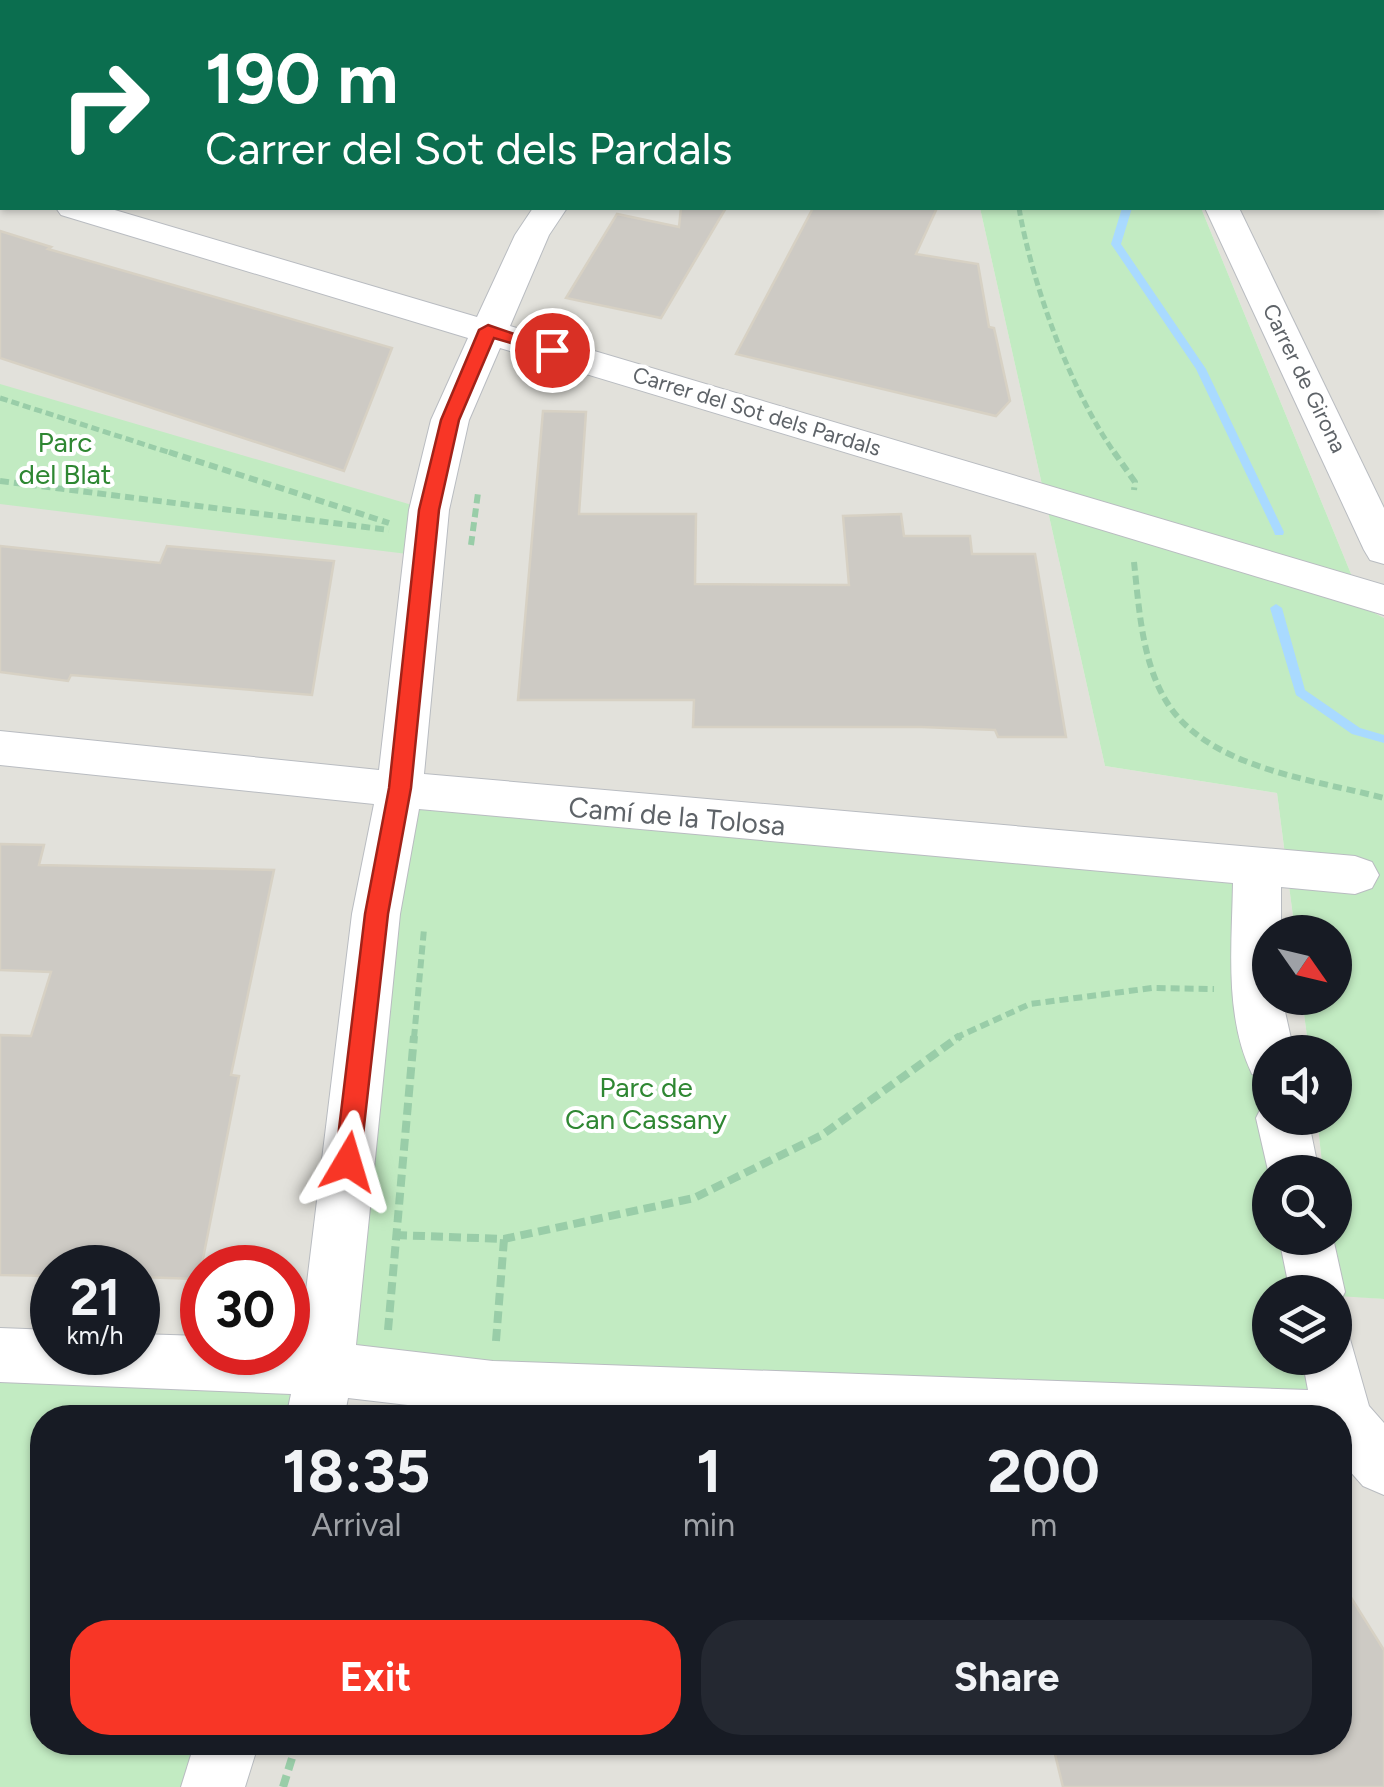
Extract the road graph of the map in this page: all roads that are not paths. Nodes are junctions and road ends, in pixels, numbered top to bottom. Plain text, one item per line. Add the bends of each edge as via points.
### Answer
1 (79, 210) edge
2 (549, 210) edge
3 (1223, 210) edge
4 (488, 330) junction
5 (1384, 550) edge
6 (1384, 600) edge
7 (0, 748) edge
8 (400, 788) junction
9 (1257, 868) junction
10 (1355, 876) dead end
11 (1265, 1035) edge
12 (0, 1354) edge
13 (1330, 1375) edge
14 (320, 1392) edge
15 (953, 1405) edge
16 (1331, 1405) edge
17 (1352, 1438) edge
18 (1384, 1466) edge
19 (223, 1755) edge
20 (213, 1787) edge

1 - 4 street, Carrer del Sot dels Pardals
2 - 4 street
3 - 5 street, Carrer de Girona
4 - 6 street, Carrer del Sot dels Pardals via 1132,540 1270,563
4 - 8 street via 450,420 426,535
7 - 8 street, Camí de la Tolosa
8 - 9 street, Camí de la Tolosa
8 - 14 street via 376,914
9 - 10 street, Camí de la Tolosa
9 - 11 street via 1256,990
12 - 14 street
13 - 16 street
14 - 15 street via 384,1375 493,1388
17 - 18 street
19 - 20 street

